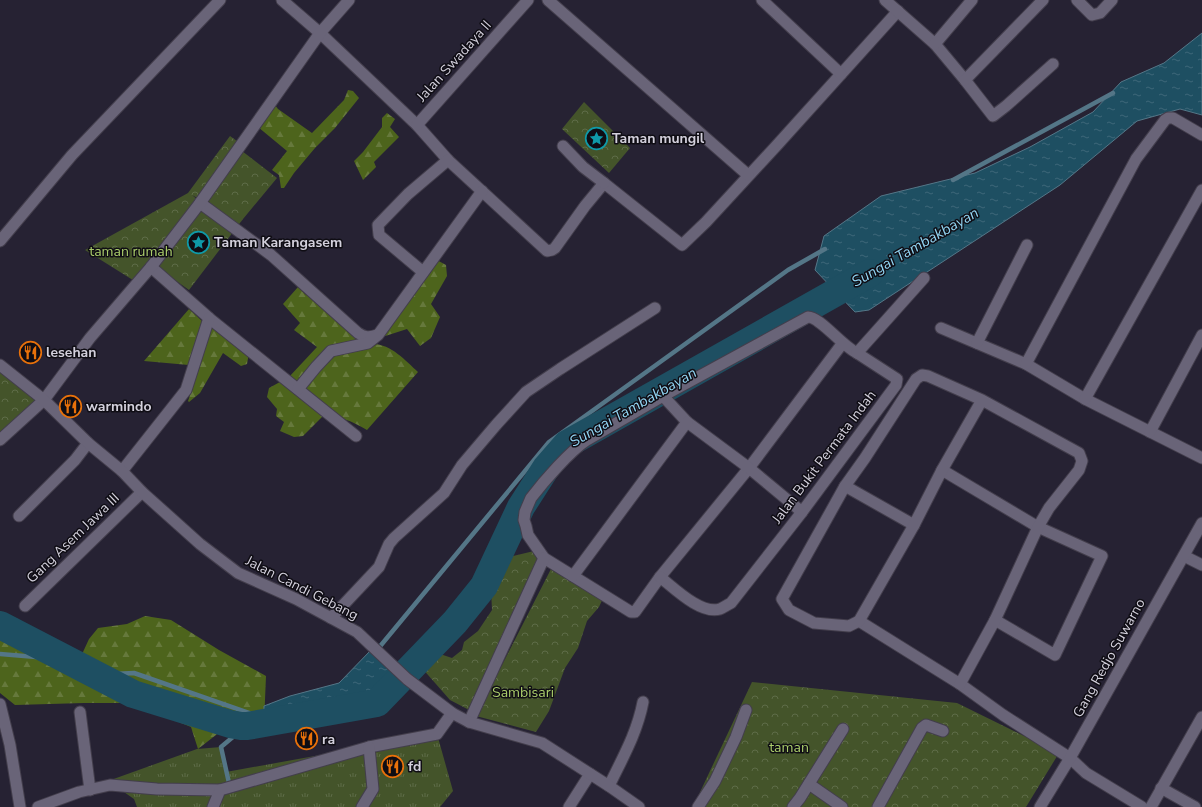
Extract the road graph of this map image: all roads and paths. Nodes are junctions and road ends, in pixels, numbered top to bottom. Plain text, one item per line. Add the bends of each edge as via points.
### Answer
1 (220, 0) edge
2 (282, 0) edge
3 (349, 0) edge
4 (528, 0) edge
5 (548, 0) edge
6 (762, 0) edge
7 (885, 0) edge
8 (972, 0) edge
9 (1043, 0) edge
10 (1077, 0) edge
11 (1112, 0) edge
12 (898, 11) junction
13 (320, 33) junction
14 (935, 44) junction
15 (1053, 64) dead end
16 (841, 74) junction
17 (965, 80) junction
18 (418, 124) junction
19 (1202, 135) edge
20 (563, 146) dead end
21 (448, 160) junction
22 (748, 175) junction
23 (604, 183) junction
24 (1202, 190) edge
25 (482, 191) junction
26 (200, 203) junction
27 (0, 241) edge
28 (1028, 245) dead end
29 (151, 267) junction
30 (423, 272) junction
31 (924, 278) dead end
32 (655, 308) dead end
33 (209, 318) junction
34 (941, 328) dead end
35 (378, 335) junction
36 (1202, 335) edge
37 (977, 343) junction
38 (842, 344) junction
39 (856, 353) junction
40 (1026, 364) junction
41 (0, 365) edge
42 (298, 389) junction
43 (663, 396) junction
44 (1085, 399) junction
45 (44, 400) junction
46 (982, 400) junction
47 (687, 422) junction
48 (1150, 432) junction
49 (356, 436) dead end
50 (0, 440) edge
51 (88, 442) junction
52 (1202, 458) edge
53 (749, 468) junction
54 (942, 470) junction
55 (122, 471) junction
56 (844, 486) junction
57 (142, 492) junction
58 (802, 512) junction
59 (19, 516) dead end
60 (1202, 524) edge
61 (914, 525) junction
62 (1038, 527) junction
63 (1184, 556) junction
64 (544, 558) junction
65 (1202, 565) edge
66 (573, 576) junction
67 (660, 577) junction
68 (25, 606) dead end
69 (331, 618) junction
70 (995, 620) junction
71 (859, 621) junction
72 (960, 684) junction
73 (643, 702) dead end
74 (0, 704) edge
75 (746, 710) dead end
76 (80, 712) dead end
77 (452, 712) junction
78 (1202, 717) edge
79 (469, 722) junction
80 (843, 729) dead end
81 (943, 731) dead end
82 (1198, 734) edge
83 (369, 747) junction
84 (1070, 758) junction
85 (590, 774) junction
86 (809, 784) junction
87 (609, 786) junction
88 (1161, 788) junction
89 (222, 789) junction
90 (90, 790) junction
91 (20, 807) edge
92 (38, 807) edge
93 (213, 807) edge
94 (362, 807) edge
95 (569, 807) edge
96 (639, 807) edge
97 (698, 807) edge
98 (793, 807) edge
99 (842, 807) edge
100 (878, 807) edge
101 (1040, 807) edge
102 (1142, 807) edge
103 (1151, 807) edge
104 (1195, 807) edge

1 - 27 street via 72,155
2 - 13 street
3 - 13 street
4 - 18 street, Jalan Swadaya II
5 - 22 street
6 - 16 street
7 - 12 street
8 - 14 street
9 - 17 street
10 - 11 street via 1092,15 1100,13
12 - 14 street
12 - 16 street
13 - 18 street
13 - 26 street
14 - 17 street
15 - 17 street via 993,116
16 - 22 street
18 - 21 street
19 - 40 street via 1173,118 1165,120 1136,159
20 - 23 street via 583,167
21 - 25 street
21 - 30 street via 408,194 378,225 379,235
22 - 23 street via 682,245
23 - 25 street via 555,248 547,251
24 - 44 street
25 - 30 street
26 - 29 street
26 - 35 street via 271,255 358,333 364,337
28 - 37 street
29 - 33 street
29 - 45 street via 90,338
30 - 35 street
31 - 39 street
32 - 69 street via 526,392 462,465 444,493 394,538 379,567
33 - 42 street
33 - 55 street via 186,390
34 - 37 street
35 - 42 street via 368,343 331,351
36 - 48 street
37 - 40 street
38 - 39 street
38 - 43 street via 815,318 808,317
38 - 53 street
39 - 58 street, Jalan Bukit Permata Indah via 897,379 897,382
40 - 44 street
41 - 45 street, Jalan Candi Gebang
42 - 49 street
43 - 47 street
43 - 64 street via 580,445 534,494 524,520 528,535
44 - 48 street
45 - 50 street
45 - 51 street, Jalan Candi Gebang
46 - 54 street
46 - 56 street via 922,375 916,379
46 - 62 street via 1079,453 1081,457 1082,466 1049,508
47 - 53 street
47 - 66 street
48 - 52 street
51 - 55 street, Jalan Candi Gebang
51 - 59 street via 75,460
53 - 58 street
53 - 67 street
54 - 61 street
54 - 62 street
55 - 57 street, Jalan Candi Gebang
56 - 61 street
56 - 71 street via 782,599 789,610 814,623 849,626
57 - 68 street, Gang Asem Jawa III
57 - 69 street, Jalan Candi Gebang via 200,544 238,572
58 - 67 street, Jalan Bukit Permata Indah via 731,603 719,610 699,607
60 - 63 street, Gang Redjo Suwarno
61 - 71 street
62 - 70 street
62 - 70 street via 1102,557 1055,655
63 - 65 street
63 - 84 street, Gang Redjo Suwarno
64 - 66 street
64 - 79 street
66 - 67 street via 631,612 635,612
69 - 77 street, Jalan Candi Gebang via 357,632 407,679
70 - 72 street
71 - 72 street
72 - 84 street via 1003,716
73 - 87 street via 639,721
74 - 91 street via 10,744
75 - 97 street via 715,781
76 - 90 street
77 - 79 street, Jalan Candi Gebang
77 - 83 street via 437,734
78 - 82 street
79 - 85 street, Jalan Candi Gebang via 542,743
80 - 86 street
81 - 100 street via 926,725 922,728
82 - 88 street
83 - 89 street
83 - 94 street via 373,789
84 - 101 street, Gang Redjo Suwarno
84 - 102 street via 1086,773
85 - 87 street, Jalan Candi Gebang
85 - 95 street
86 - 98 street
86 - 99 street
87 - 96 street, Jalan Candi Gebang
88 - 103 street
88 - 104 street
89 - 90 street via 110,785
89 - 93 street
90 - 92 street

